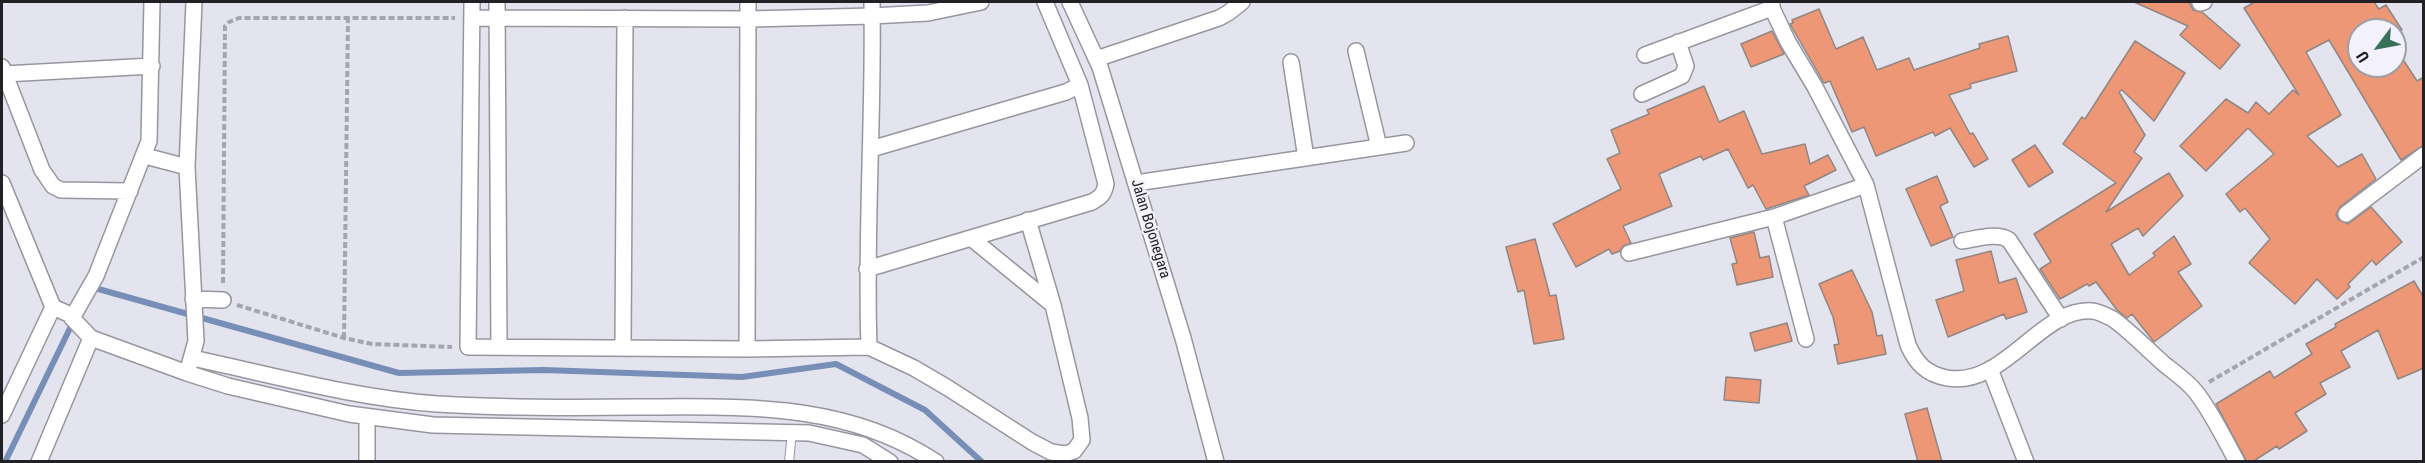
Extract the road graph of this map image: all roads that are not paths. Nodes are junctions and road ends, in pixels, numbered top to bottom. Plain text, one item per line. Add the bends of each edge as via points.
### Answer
1 (152, 2) edge
2 (194, 2) edge
3 (472, 2) edge
4 (497, 2) edge
5 (748, 2) edge
6 (981, 2) edge
7 (1045, 2) edge
8 (1070, 2) edge
9 (1237, 4) edge
10 (1772, 5) edge
11 (872, 9) edge
12 (472, 18) junction
13 (498, 18) junction
14 (625, 18) junction
15 (749, 19) junction
16 (1678, 42) junction
17 (1356, 51) dead end
18 (1645, 55) dead end
19 (1096, 59) junction
20 (1291, 62) dead end
21 (152, 66) junction
22 (3, 71) edge
23 (1080, 85) junction
24 (1642, 94) dead end
25 (1406, 143) dead end
26 (1379, 147) junction
27 (871, 149) junction
28 (2424, 155) edge
29 (145, 156) junction
30 (1306, 158) junction
31 (187, 167) junction
32 (2, 183) edge
33 (1136, 183) junction
34 (1866, 185) junction
35 (130, 191) junction
36 (2346, 214) dead end
37 (1774, 217) junction
38 (1028, 220) junction
39 (971, 237) junction
40 (1962, 241) dead end
41 (1629, 253) dead end
42 (867, 269) junction
43 (223, 300) road end
44 (1053, 305) junction
45 (53, 307) junction
46 (194, 307) junction
47 (75, 314) junction
48 (2061, 319) junction
49 (87, 335) junction
50 (1806, 339) dead end
51 (499, 347) junction
52 (869, 347) junction
53 (623, 348) junction
54 (747, 349) junction
55 (192, 358) junction
56 (1990, 369) junction
57 (187, 373) junction
58 (353, 392) junction
59 (350, 414) junction
60 (2, 415) edge
61 (367, 417) junction
62 (841, 419) junction
63 (792, 432) junction
64 (835, 439) junction
65 (39, 462) edge
66 (367, 462) edge
67 (789, 462) edge
68 (890, 462) edge
69 (936, 462) edge
70 (1216, 462) edge
71 (2026, 462) edge
72 (2237, 462) edge

1 - 21 street
2 - 31 street
3 - 12 street
4 - 13 street
5 - 15 street
6 - 11 street via 928,13
7 - 23 street
8 - 19 street, Jalan Bojonegara
9 - 19 street via 1219,18
10 - 16 street
10 - 34 street
11 - 15 street
11 - 27 street
12 - 13 street
12 - 51 street via 468,347
13 - 14 street
13 - 51 street
14 - 15 street
14 - 53 street
15 - 54 street
16 - 18 street
16 - 24 street via 1686,66 1682,76
17 - 26 street
19 - 33 street, Jalan Bojonegara
20 - 30 street
21 - 22 street
21 - 29 street
22 - 35 street via 42,170 53,186 61,190
23 - 27 street
23 - 38 street via 1106,184 1104,194 1092,202
25 - 26 street
26 - 30 street
27 - 42 street
28 - 36 street
29 - 31 street
29 - 35 street
30 - 33 street
31 - 46 street
32 - 45 street
33 - 70 street, Jalan Bojonegara
34 - 37 street
34 - 56 street via 1916,363 1929,373 1954,379
35 - 47 street via 96,276
37 - 41 street
37 - 50 street
38 - 39 street
38 - 44 street
39 - 42 street
39 - 44 street
40 - 48 street via 2004,236
42 - 52 street
43 - 46 street
44 - 52 street via 1082,440 1074,451 1065,454 1032,442 914,368
45 - 47 street
45 - 60 street
46 - 55 street via 196,341
47 - 49 street
48 - 56 street
48 - 72 street via 2093,311 2111,318 2195,390
49 - 57 street
49 - 65 street
51 - 53 street
52 - 54 street
53 - 54 street
55 - 57 street
55 - 58 street
56 - 71 street
57 - 59 street
58 - 59 street
58 - 62 street via 438,404 755,409
59 - 61 street
61 - 63 street via 433,425
61 - 66 street
62 - 64 street
62 - 69 street via 879,430
63 - 64 street
63 - 67 lane
64 - 68 street via 862,445

